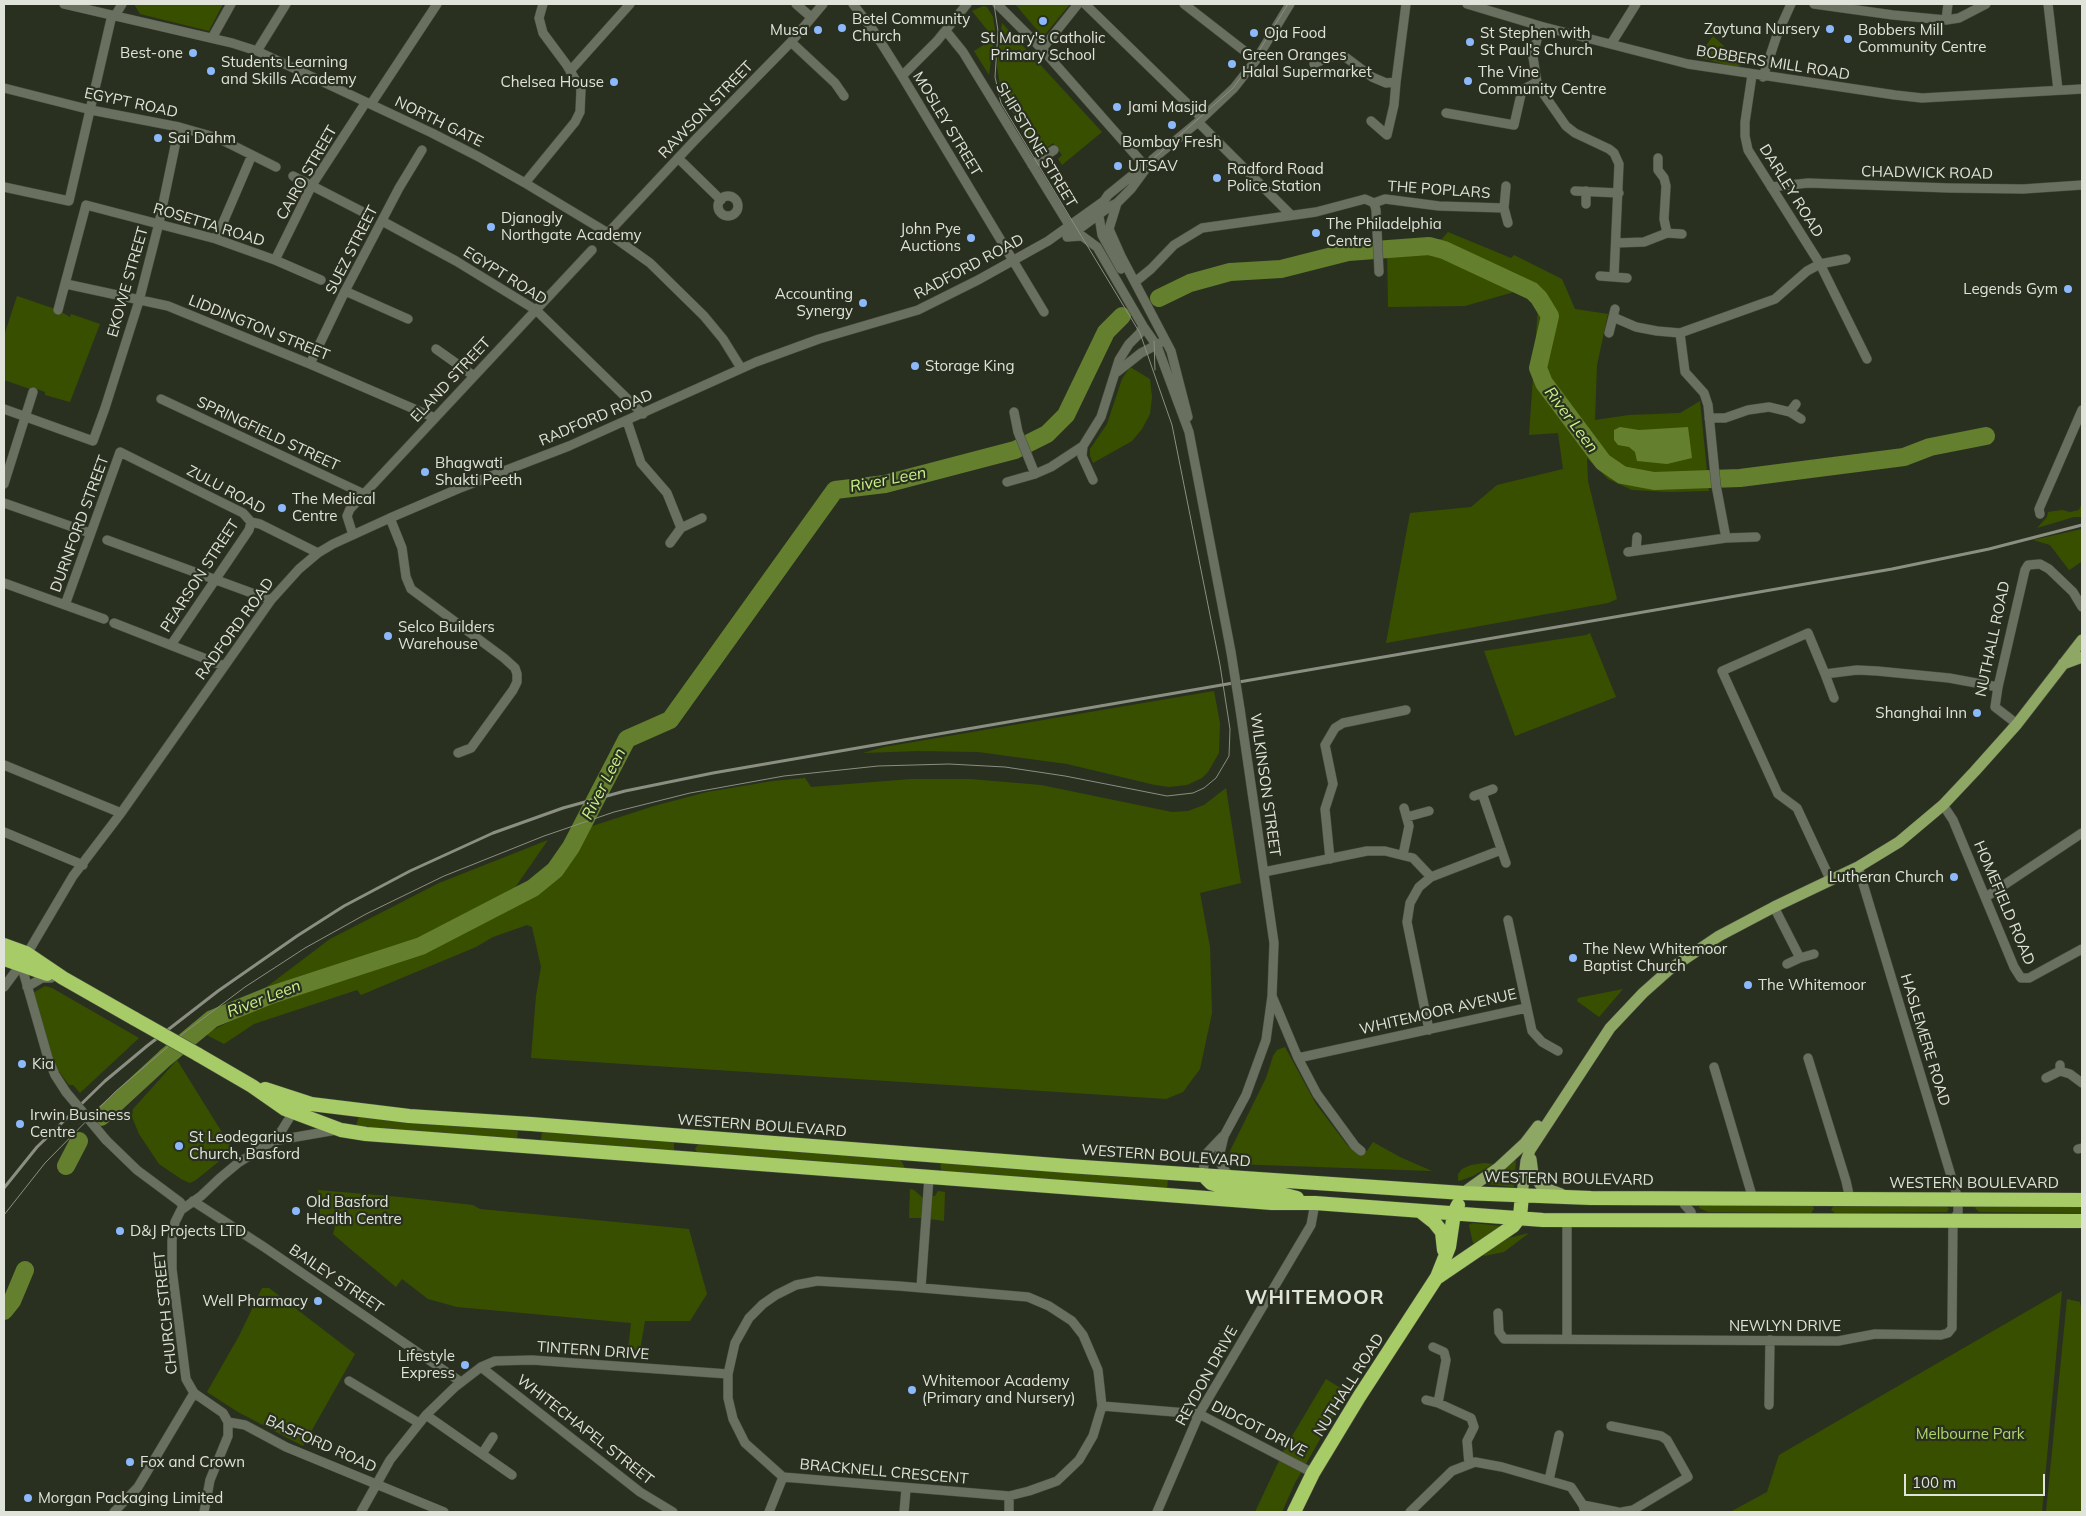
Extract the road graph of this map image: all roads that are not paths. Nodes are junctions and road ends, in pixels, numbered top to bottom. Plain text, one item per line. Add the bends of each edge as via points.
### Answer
1 (64, 4) edge
2 (122, 4) edge
3 (231, 4) edge
4 (286, 4) edge
5 (437, 4) edge
6 (543, 4) edge
7 (630, 4) edge
8 (796, 4) edge
9 (823, 4) edge
10 (853, 4) edge
11 (967, 4) edge
12 (997, 4) edge
13 (1004, 4) edge
14 (1078, 4) edge
15 (1085, 4) edge
16 (1184, 4) edge
17 (1290, 4) edge
18 (1406, 4) edge
19 (1467, 4) edge
20 (1636, 4) edge
21 (1791, 4) edge
22 (1814, 4) edge
23 (1948, 4) edge
24 (1986, 4) edge
25 (2048, 4) edge
26 (1854, 7) edge
27 (113, 15) junction
28 (811, 17) junction
29 (1015, 20) junction
30 (1946, 20) junction
31 (1540, 26) junction
32 (946, 31) junction
33 (212, 38) junction
34 (791, 42) junction
35 (1611, 44) junction
36 (1042, 49) junction
37 (257, 51) junction
38 (1256, 60) junction
39 (1314, 64) dead end
40 (570, 71) junction
41 (1752, 75) junction
42 (902, 76) junction
43 (1763, 77) junction
44 (1396, 82) junction
45 (1537, 82) junction
46 (4, 88) edge
47 (2082, 89) edge
48 (2058, 90) junction
49 (844, 96) dead end
50 (368, 103) junction
51 (91, 110) junction
52 (1446, 113) dead end
53 (1200, 120) junction
54 (1371, 122) dead end
55 (179, 128) junction
56 (422, 150) dead end
57 (1054, 150) dead end
58 (252, 155) junction
59 (678, 158) junction
60 (1658, 158) dead end
61 (1032, 166) junction
62 (1145, 166) junction
63 (276, 167) dead end
64 (293, 176) dead end
65 (525, 183) junction
66 (312, 185) junction
67 (2082, 185) edge
68 (1506, 186) dead end
69 (4, 187) edge
70 (1771, 187) junction
71 (1575, 191) dead end
72 (1586, 191) junction
73 (1618, 193) junction
74 (721, 200) dead end
75 (1104, 201) junction
76 (1374, 203) junction
77 (1117, 204) junction
78 (1586, 204) dead end
79 (1504, 208) junction
80 (361, 211) dead end
81 (1291, 215) junction
82 (1083, 216) junction
83 (1098, 216) junction
84 (382, 222) junction
85 (159, 223) junction
86 (1508, 223) dead end
87 (1069, 225) junction
88 (1109, 226) junction
89 (608, 233) junction
90 (1667, 234) junction
91 (1682, 234) dead end
92 (1067, 237) junction
93 (216, 238) junction
94 (1048, 241) junction
95 (1616, 243) junction
96 (592, 250) dead end
97 (275, 260) junction
98 (1014, 260) junction
99 (1846, 260) dead end
100 (1820, 264) junction
101 (1379, 272) dead end
102 (1600, 276) dead end
103 (1614, 277) junction
104 (1627, 278) dead end
105 (321, 280) dead end
106 (1135, 282) junction
107 (66, 284) junction
108 (345, 291) junction
109 (139, 301) junction
110 (58, 310) dead end
111 (536, 310) junction
112 (1044, 312) dead end
113 (1154, 318) junction
114 (408, 319) dead end
115 (1143, 326) junction
116 (1609, 333) dead end
117 (1680, 333) junction
118 (1156, 344) junction
119 (436, 349) dead end
120 (1867, 359) dead end
121 (310, 364) junction
122 (742, 368) junction
123 (1116, 372) junction
124 (474, 376) junction
125 (34, 392) dead end
126 (161, 399) dead end
127 (1796, 404) dead end
128 (4, 409) edge
129 (2082, 410) edge
130 (1014, 412) dead end
131 (1790, 412) junction
132 (643, 414) junction
133 (26, 417) junction
134 (435, 418) junction
135 (1709, 418) junction
136 (1801, 419) dead end
137 (627, 421) junction
138 (1189, 432) junction
139 (1083, 446) junction
140 (120, 452) joint
141 (1034, 474) junction
142 (1093, 480) dead end
143 (1007, 482) dead end
144 (4, 484) edge
145 (364, 494) junction
146 (4, 503) edge
147 (2040, 514) dead end
148 (390, 518) junction
149 (702, 518) dead end
150 (251, 522) junction
151 (681, 528) junction
152 (90, 533) junction
153 (353, 535) junction
154 (1756, 536) dead end
155 (1637, 537) dead end
156 (1726, 538) junction
157 (107, 540) dead end
158 (670, 542) dead end
159 (318, 553) junction
160 (216, 580) junction
161 (4, 583) edge
162 (272, 600) junction
163 (65, 606) junction
164 (2082, 607) edge
165 (104, 619) dead end
166 (114, 623) dead end
167 (2082, 640) edge
168 (171, 645) junction
169 (2082, 657) edge
170 (2063, 664) junction
171 (224, 666) junction
172 (1825, 674) junction
173 (1998, 687) junction
174 (1834, 698) dead end
175 (1406, 710) dead end
176 (2017, 724) junction
177 (458, 753) dead end
178 (4, 765) edge
179 (1493, 789) dead end
180 (1943, 805) junction
181 (1404, 808) dead end
182 (1429, 811) dead end
183 (121, 813) junction
184 (1407, 818) junction
185 (4, 832) edge
186 (2082, 833) edge
187 (1501, 850) junction
188 (1403, 855) junction
189 (1330, 859) junction
190 (1506, 863) dead end
191 (83, 865) junction
192 (1858, 867) junction
193 (1264, 872) junction
194 (1430, 877) junction
195 (1831, 881) junction
196 (1986, 898) junction
197 (1774, 907) junction
198 (1508, 920) dead end
199 (4, 945) edge
200 (1513, 948) junction
201 (2082, 949) edge
202 (1503, 950) dead end
203 (1814, 954) dead end
204 (24, 958) junction
205 (1800, 958) junction
206 (4, 959) edge
207 (1787, 964) dead end
208 (63, 978) junction
209 (4, 987) edge
210 (27, 987) junction
211 (1272, 996) junction
212 (1526, 1008) junction
213 (1429, 1030) junction
214 (1558, 1051) dead end
215 (1298, 1058) junction
216 (1808, 1058) dead end
217 (1714, 1067) dead end
218 (1581, 1071) junction
219 (2046, 1078) dead end
220 (2082, 1083) edge
221 (252, 1086) junction
222 (286, 1109) junction
223 (531, 1124) junction
224 (341, 1130) junction
225 (1224, 1136) junction
226 (692, 1137) junction
227 (273, 1141) junction
228 (530, 1147) junction
229 (1530, 1150) junction
230 (1361, 1151) dead end
231 (933, 1155) junction
232 (691, 1159) junction
233 (1203, 1174) junction
234 (1229, 1176) junction
235 (929, 1177) junction
236 (1463, 1193) junction
237 (1522, 1195) junction
238 (1568, 1197) junction
239 (1684, 1198) junction
240 (1753, 1199) junction
241 (1825, 1199) junction
242 (1850, 1199) junction
243 (1958, 1199) junction
244 (2082, 1200) edge
245 (193, 1202) junction
246 (1315, 1203) junction
247 (184, 1208) junction
248 (1420, 1211) junction
249 (1454, 1213) junction
250 (1520, 1217) junction
251 (1692, 1219) junction
252 (1567, 1220) junction
253 (1824, 1220) junction
254 (1953, 1220) junction
255 (2082, 1221) edge
256 (1440, 1272) junction
257 (921, 1288) junction
258 (1498, 1313) dead end
259 (1567, 1340) junction
260 (1770, 1340) junction
261 (1433, 1347) dead end
262 (481, 1367) junction
263 (728, 1374) junction
264 (349, 1381) dead end
265 (461, 1382) junction
266 (194, 1393) junction
267 (1426, 1400) dead end
268 (1438, 1403) junction
269 (1769, 1405) dead end
270 (1102, 1406) junction
271 (426, 1414) junction
272 (1199, 1414) junction
273 (228, 1422) junction
274 (419, 1423) junction
275 (1611, 1426) dead end
276 (1559, 1435) dead end
277 (493, 1437) dead end
278 (482, 1454) junction
279 (1469, 1464) junction
280 (1314, 1473) junction
281 (512, 1475) dead end
282 (783, 1477) junction
283 (1549, 1480) junction
284 (377, 1484) junction
285 (906, 1489) junction
286 (1009, 1496) junction
287 (1584, 1509) edge
288 (114, 1512) edge
289 (204, 1512) edge
290 (361, 1512) edge
291 (444, 1512) edge
292 (673, 1512) edge
293 (769, 1512) edge
294 (904, 1512) edge
295 (1009, 1512) edge
296 (1157, 1512) edge
297 (1296, 1512) edge
298 (1410, 1512) edge
299 (1618, 1512) edge
300 (1622, 1512) edge

1 - 27 street, NORTH GATE
2 - 27 street
3 - 33 street
4 - 37 street
5 - 50 street, CAIRO STREET
6 - 40 street via 539,18 543,33
7 - 40 street
8 - 28 street
9 - 28 street, RAWSON STREET
10 - 42 street, MOSLEY STREET
11 - 32 street
12 - 29 street
13 - 29 street
14 - 36 street
15 - 53 street
16 - 38 street
17 - 38 street
18 - 44 street
19 - 31 street, BOBBERS MILL ROAD
20 - 35 street
21 - 43 street
22 - 26 street
23 - 30 street
24 - 30 street via 1958,18
25 - 48 street
26 - 30 street
27 - 33 street, NORTH GATE
27 - 51 street
28 - 34 street, RAWSON STREET
29 - 36 street
31 - 35 street, BOBBERS MILL ROAD
31 - 45 street via 1533,57
32 - 42 street
32 - 61 street, SHIPSTONE STREET via 963,52
33 - 37 street, NORTH GATE
34 - 49 street via 835,83
34 - 59 street, RAWSON STREET
35 - 41 street, BOBBERS MILL ROAD via 1688,64
36 - 62 street
37 - 50 street, NORTH GATE
38 - 53 street via 1234,88
39 - 44 street via 1330,57 1344,56 1372,76 1386,83
40 - 65 street via 581,89 580,112
41 - 43 street, BOBBERS MILL ROAD
41 - 70 street, DARLEY ROAD via 1745,122 1746,143
42 - 98 street, MOSLEY STREET
43 - 48 street, BOBBERS MILL ROAD via 1922,98
44 - 54 street via 1387,135
45 - 52 street via 1522,90 1514,125
45 - 73 street via 1566,126 1614,153 1620,170
46 - 51 street, EGYPT ROAD
47 - 48 street, BOBBERS MILL ROAD
50 - 65 street, NORTH GATE
50 - 66 street, CAIRO STREET
51 - 55 street, EGYPT ROAD
51 - 69 street via 69,201
53 - 62 street
53 - 81 street
55 - 58 street, EGYPT ROAD via 218,138
55 - 85 street, EKOWE STREET
56 - 84 street, SUEZ STREET
57 - 61 street
58 - 63 street, EGYPT ROAD
58 - 93 street
59 - 74 street
59 - 89 street, RAWSON STREET
60 - 90 street via 1658,170 1666,186 1664,219
61 - 87 street, SHIPSTONE STREET
62 - 75 street
62 - 77 street, RADFORD ROAD
64 - 66 street
65 - 89 street, NORTH GATE
66 - 80 street
66 - 97 street, CAIRO STREET
67 - 70 street, CHADWICK ROAD via 2023,189 1808,183
68 - 79 street, THE POPLARS
70 - 100 street, DARLEY ROAD
71 - 72 street
72 - 73 street
72 - 78 street
73 - 95 street
75 - 82 street, RADFORD ROAD
75 - 83 street
76 - 79 street, THE POPLARS via 1385,199 1439,206
76 - 81 street, THE POPLARS via 1365,199
76 - 101 street
77 - 83 street, RADFORD ROAD
77 - 88 street
79 - 86 street, THE POPLARS
81 - 106 street, THE POPLARS via 1202,228 1174,245
82 - 83 street
82 - 87 street, RADFORD ROAD
83 - 88 street
83 - 92 street, RADFORD ROAD
83 - 118 street via 1102,235 1143,306
84 - 108 street, SUEZ STREET
84 - 111 street, EGYPT ROAD via 456,261
85 - 93 street, ROSETTA ROAD
85 - 107 street, ROSETTA ROAD via 86,204
85 - 109 street, EKOWE STREET
87 - 94 street, RADFORD ROAD
88 - 106 street, WILKINSON STREET
89 - 122 street, NORTH GATE via 650,263 692,304 723,339
90 - 91 street
90 - 95 street via 1644,242
92 - 94 street, RADFORD ROAD
92 - 115 street, WILKINSON STREET via 1082,236 1097,248
93 - 97 street, ROSETTA ROAD
94 - 98 street, RADFORD ROAD
95 - 103 street
96 - 111 street, ELAND STREET
97 - 105 street, ROSETTA ROAD
98 - 112 street, MOSLEY STREET
98 - 122 street, RADFORD ROAD via 918,310
99 - 100 street
100 - 117 street via 1775,299
100 - 120 street, DARLEY ROAD
102 - 103 street
103 - 104 street
106 - 113 street, WILKINSON STREET
107 - 109 street, LIDDINGTON STREET
107 - 110 street
108 - 114 street
108 - 121 street, SUEZ STREET
109 - 121 street, LIDDINGTON STREET via 177,310
109 - 133 street, EKOWE STREET via 92,441
111 - 124 street, ELAND STREET
111 - 132 street, EGYPT ROAD
113 - 118 street via 1161,340
113 - 138 street, WILKINSON STREET via 1171,350 1179,375
115 - 118 street, WILKINSON STREET
115 - 123 street via 1119,360
116 - 117 street via 1614,313 1636,327
117 - 135 street via 1685,372 1704,393
118 - 123 street
118 - 138 street, WILKINSON STREET
119 - 124 street
121 - 134 street, LIDDINGTON STREET
122 - 132 street, RADFORD ROAD
123 - 139 street via 1101,417
124 - 134 street, ELAND STREET
125 - 133 street
126 - 145 street, SPRINGFIELD STREET
127 - 131 street
128 - 133 street
129 - 147 street via 2039,509
130 - 141 street
131 - 135 street via 1769,408 1748,410 1725,418
131 - 136 street
132 - 137 street, RADFORD ROAD
133 - 144 street
134 - 145 street, ELAND STREET
135 - 156 street
137 - 148 street, RADFORD ROAD
137 - 151 street via 641,463 667,493
138 - 193 street, WILKINSON STREET, bridge via 1231,652
139 - 141 street
139 - 142 street via 1082,456
140 - 150 street, ZULU ROAD via 243,513
140 - 152 street, DURNFORD STREET
141 - 143 street
145 - 153 street, ELAND STREET via 348,516
146 - 152 street
148 - 153 street, RADFORD ROAD
148 - 177 street via 402,548 411,589 504,658 517,674 517,682 471,748
149 - 151 street
150 - 159 street, ZULU ROAD
150 - 160 street, PEARSON STREET
151 - 158 street
152 - 163 street, DURNFORD STREET
153 - 159 street, RADFORD ROAD
154 - 156 street
155 - 156 street via 1632,551
157 - 160 street
159 - 162 street, RADFORD ROAD
160 - 162 street
160 - 168 street, PEARSON STREET
161 - 163 street
162 - 171 street, RADFORD ROAD
163 - 165 street
164 - 173 street, NUTHALL ROAD via 2073,592 2049,569 2040,564 2028,566 2024,570
166 - 168 street
167 - 170 main road
168 - 171 street
169 - 170 main road
170 - 176 main road
171 - 183 street, RADFORD ROAD
172 - 173 street via 1877,671
172 - 174 street
172 - 195 street via 1808,633 1722,671 1778,794 1797,808
173 - 176 street, NUTHALL ROAD via 1995,707
175 - 189 street via 1343,724 1335,728 1325,745 1333,784 1325,809
176 - 180 main road
178 - 183 street
179 - 187 street via 1478,794
180 - 192 main road via 1899,842
180 - 196 street, HOMEFIELD ROAD via 1953,820
181 - 184 street
182 - 184 street
183 - 191 street, RADFORD ROAD
184 - 188 street via 1409,826
185 - 191 street
186 - 196 street
187 - 190 street
187 - 194 street
188 - 189 street via 1367,851
188 - 194 street via 1413,858
189 - 193 street
191 - 204 street, RADFORD ROAD via 57,900
192 - 195 main road
192 - 243 street, HASLEMERE ROAD
193 - 211 street, WILKINSON STREET via 1274,943
194 - 213 street via 1419,887 1410,903 1407,922
195 - 197 main road
196 - 201 street, HOMEFIELD ROAD via 2021,978 2029,978
197 - 205 street
197 - 218 main road via 1719,936 1670,970 1610,1028
198 - 200 street, WHITEMOOR AVENUE
199 - 204 highway
200 - 202 street
200 - 212 street, WHITEMOOR AVENUE
203 - 205 street
204 - 206 highway
204 - 208 highway, WESTERN BOULEVARD
204 - 209 street, RADFORD ROAD
204 - 210 street
205 - 207 street
208 - 210 street via 42,978
208 - 221 highway, WESTERN BOULEVARD, bridge
210 - 247 street, bridge via 48,1058 66,1092 106,1140
211 - 215 street
211 - 225 street, WILKINSON STREET via 1266,1040 1246,1095
212 - 213 street, WHITEMOOR AVENUE
212 - 214 street via 1532,1031 1542,1042
213 - 215 street, WHITEMOOR AVENUE
215 - 230 street via 1316,1094
216 - 242 street
217 - 240 street
218 - 229 main road
218 - 236 main road via 1525,1143 1498,1168
219 - 220 street via 2060,1068
221 - 222 highway, WESTERN BOULEVARD
221 - 223 highway, WESTERN BOULEVARD via 311,1104 409,1116
222 - 224 highway, WESTERN BOULEVARD
222 - 227 street, WESTERN BOULEVARD via 290,1117
223 - 226 highway, WESTERN BOULEVARD
223 - 228 highway
224 - 227 street, WESTERN BOULEVARD
224 - 228 highway, WESTERN BOULEVARD
225 - 233 street, WILKINSON STREET via 1205,1155
225 - 234 street, WILKINSON STREET via 1219,1157
226 - 231 highway, WESTERN BOULEVARD
226 - 232 highway
227 - 245 street, WESTERN BOULEVARD via 238,1163
228 - 232 highway, WESTERN BOULEVARD
229 - 237 main road
229 - 238 main road via 1533,1174 1542,1187
231 - 233 highway, WESTERN BOULEVARD
231 - 235 highway
232 - 235 highway, WESTERN BOULEVARD
233 - 234 highway, WESTERN BOULEVARD
233 - 246 highway via 1211,1183 1224,1187 1273,1192
234 - 236 highway, WESTERN BOULEVARD
235 - 246 highway, WESTERN BOULEVARD via 1272,1203
235 - 257 street
236 - 237 highway, WESTERN BOULEVARD
236 - 249 highway, NUTHALL ROAD
237 - 238 highway, WESTERN BOULEVARD
237 - 250 highway
238 - 239 highway, WESTERN BOULEVARD
239 - 240 highway, WESTERN BOULEVARD
239 - 251 street
240 - 241 highway, WESTERN BOULEVARD
241 - 242 highway, WESTERN BOULEVARD
241 - 253 highway
242 - 243 highway, WESTERN BOULEVARD
243 - 244 highway, WESTERN BOULEVARD
243 - 254 street via 1958,1212
245 - 247 street
245 - 265 street, BAILEY STREET
246 - 248 highway, WESTERN BOULEVARD
246 - 272 street, REYDON DRIVE via 1311,1225
247 - 266 street, CHURCH STREET via 175,1222 172,1269 186,1379
248 - 249 highway, WESTERN BOULEVARD
248 - 256 highway via 1442,1232 1444,1248
249 - 250 highway, WESTERN BOULEVARD
249 - 256 highway, NUTHALL ROAD via 1449,1247
250 - 252 highway, WESTERN BOULEVARD
250 - 256 highway, NUTHALL ROAD via 1513,1226
251 - 252 highway, WESTERN BOULEVARD
251 - 253 highway, WESTERN BOULEVARD
252 - 259 street
253 - 254 highway, WESTERN BOULEVARD
254 - 255 highway, WESTERN BOULEVARD
254 - 260 street, NEWLYN DRIVE via 1952,1328 1948,1332 1941,1335 1875,1334 1838,1341
256 - 280 highway, NUTHALL ROAD
257 - 263 street, BRACKNELL CRESCENT via 817,1281 796,1285 763,1304 749,1318 735,1343
257 - 270 street, BRACKNELL CRESCENT via 1028,1297 1057,1311 1072,1321 1083,1335 1098,1370
258 - 259 street, NEWLYN DRIVE via 1499,1332 1504,1339
259 - 260 street, NEWLYN DRIVE
260 - 269 street
261 - 268 street via 1444,1352 1446,1360
262 - 263 street, TINTERN DRIVE via 496,1361 532,1360
262 - 265 street, TINTERN DRIVE
262 - 292 street, WHITECHAPEL STREET via 640,1492
263 - 282 street, BRACKNELL CRESCENT via 728,1398 733,1419 745,1443
264 - 274 street
265 - 271 street, TINTERN DRIVE
266 - 273 street via 223,1413
266 - 288 street via 138,1487
267 - 268 street
268 - 279 street via 1472,1418 1474,1427 1467,1442
270 - 272 street, DIDCOT DRIVE
270 - 286 street, BRACKNELL CRESCENT via 1093,1436 1078,1460 1057,1481
271 - 274 street, TINTERN DRIVE
271 - 278 street
272 - 280 street, DIDCOT DRIVE
272 - 296 street, REYDON DRIVE
273 - 284 street, BASFORD ROAD via 245,1425
273 - 289 street via 228,1436 210,1480
274 - 284 street, TINTERN DRIVE via 390,1460
275 - 300 street via 1661,1436 1688,1477 1633,1510
276 - 283 street
277 - 278 street
278 - 281 street
279 - 283 street via 1484,1463
279 - 298 street via 1452,1471
280 - 297 highway, NUTHALL ROAD
282 - 285 street, BRACKNELL CRESCENT
282 - 293 street
283 - 287 street via 1571,1487
284 - 290 street, TINTERN DRIVE
284 - 291 street, BASFORD ROAD
285 - 286 street, BRACKNELL CRESCENT
285 - 294 street
286 - 295 street
287 - 299 street

